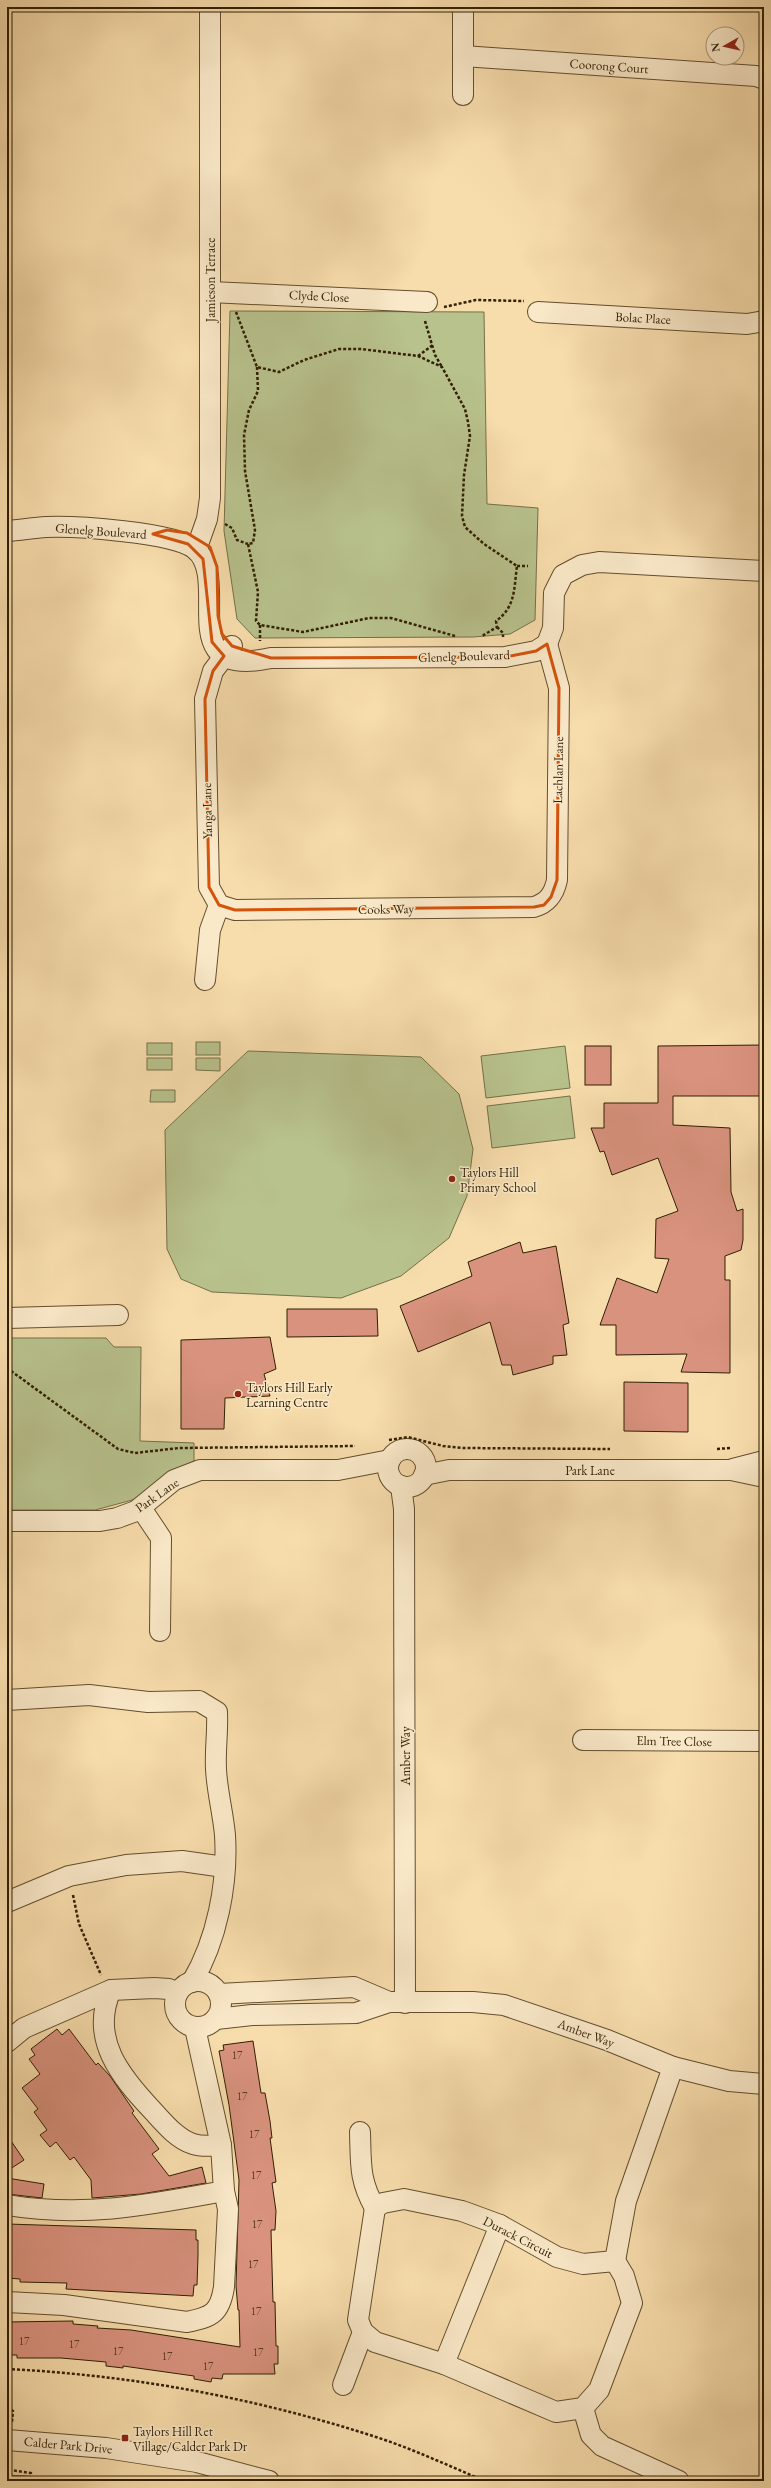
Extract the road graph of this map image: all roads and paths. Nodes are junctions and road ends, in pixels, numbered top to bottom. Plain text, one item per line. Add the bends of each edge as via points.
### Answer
1 (210, 7) edge
2 (463, 13) dead end
3 (463, 56) junction
4 (761, 76) edge
5 (463, 95) dead end
6 (210, 292) junction
7 (233, 292) junction
8 (423, 302) junction
9 (538, 312) joint
10 (758, 325) edge
11 (433, 345) junction
12 (418, 356) junction
13 (257, 367) junction
14 (442, 367) junction
15 (208, 514) junction
16 (7, 518) edge
17 (48, 527) junction
18 (7, 531) edge
19 (248, 544) junction
20 (198, 545) junction
21 (517, 566) junction
22 (528, 566) dead end
23 (764, 571) edge
24 (460, 636) dead end
25 (479, 636) dead end
26 (547, 644) junction
27 (228, 651) junction
28 (551, 897) joint
29 (219, 905) junction
30 (205, 980) dead end
31 (118, 1315) dead end
32 (7, 1318) edge
33 (764, 1461) edge
34 (731, 1470) junction
35 (408, 1474) junction
36 (764, 1477) edge
37 (141, 1508) junction
38 (7, 1521) edge
39 (160, 1631) dead end
40 (7, 1700) edge
41 (583, 1740) dead end
42 (764, 1742) edge
43 (224, 1867) junction
44 (69, 1876) junction
45 (7, 1902) edge
46 (192, 1982) junction
47 (111, 1990) junction
48 (177, 1994) junction
49 (219, 1994) junction
50 (397, 2002) junction
51 (216, 2019) junction
52 (195, 2028) junction
53 (7, 2042) edge
54 (674, 2067) junction
55 (764, 2084) edge
56 (360, 2132) dead end
57 (221, 2145) junction
58 (224, 2191) junction
59 (7, 2205) edge
60 (375, 2208) junction
61 (500, 2225) junction
62 (615, 2261) junction
63 (7, 2302) edge
64 (363, 2332) junction
65 (444, 2364) junction
66 (7, 2369) edge
67 (343, 2385) dead end
68 (583, 2408) junction
69 (7, 2440) edge
70 (269, 2481) edge
71 (486, 2481) edge
72 (679, 2481) edge

1 - 6 street, Jamieson Terrace
2 - 3 street
3 - 4 street, Coorong Court
3 - 5 street
6 - 7 street, Clyde Close
6 - 15 street, Jamieson Terrace
7 - 8 street, Clyde Close
7 - 13 path via 233,305
8 - 9 path via 431,308 456,306 476,300 526,301
8 - 11 path
9 - 10 street, Bolac Place
11 - 12 path
11 - 14 path
12 - 13 path via 339,349 304,360 279,372
12 - 14 path
13 - 19 path via 258,391 249,410 244,435 245,471 255,530 252,543
14 - 21 path via 465,409 468,422 470,436 464,474 462,516 466,527 484,544
15 - 19 path via 232,528 237,540
15 - 20 street, Jamieson Terrace
16 - 17 street, Glenelg Boulevard
17 - 18 street, Glenelg Boulevard
17 - 20 street, Glenelg Boulevard via 154,534
19 - 24 path via 258,592 256,621 260,625 303,632 369,618 391,618
20 - 27 street, Glenelg Boulevard via 210,547 217,567 218,616
21 - 22 path
21 - 25 path via 512,602 505,614 496,621 496,627 484,636
23 - 26 street via 599,562 582,565 563,575 554,593 552,628
26 - 27 street, Glenelg Boulevard via 536,651 504,657 271,658 260,653
26 - 28 street, Lachlan Lane via 559,688 557,880
27 - 29 street, Yanga Lane via 213,671 205,699 209,887
28 - 29 street, Cooks Way via 544,904 534,907 235,910
29 - 30 street via 210,930
31 - 32 street
33 - 34 street, Park Lane
34 - 35 street, Park Lane via 449,1470
34 - 36 street, Park Lane
35 - 37 street, Park Lane via 354,1468 200,1470 174,1480
35 - 50 street, Amber Way via 404,1508
37 - 38 street, Park Lane via 117,1518 100,1521
37 - 39 street via 160,1538
40 - 43 street via 89,1695 148,1702 200,1701 217,1712 216,1770 225,1836
41 - 42 street, Elm Tree Close
43 - 44 street via 182,1861 126,1865
43 - 46 street via 220,1908 200,1968
44 - 45 street
44 - 47 path via 79,1924 101,1975
46 - 48 street via 181,1988
46 - 49 street via 208,1983
47 - 48 street via 154,1988 169,1989
47 - 53 street via 24,2028
47 - 57 street via 103,2014 103,2026 112,2058 126,2080 161,2120 185,2140 200,2145
48 - 52 street via 175,2009 178,2016
49 - 50 street via 354,1987
49 - 51 street via 221,2007
50 - 51 street via 356,2013
50 - 54 street, Amber Way via 473,2002 504,2005 600,2037
51 - 52 street via 210,2024
52 - 57 street
54 - 55 street, Amber Way via 729,2081
54 - 62 street via 626,2201
56 - 60 street via 364,2190
57 - 58 street
58 - 59 street via 116,2210 60,2210
58 - 63 street via 228,2210 224,2287 222,2300 212,2315 187,2322 64,2305
60 - 61 street, Durack Circuit via 383,2203 404,2199 462,2211
60 - 64 street via 358,2320
61 - 62 street, Durack Circuit via 557,2257 583,2264
61 - 65 street
62 - 68 street via 624,2276 632,2303 599,2390
64 - 65 street via 375,2342
64 - 67 street
65 - 68 street via 556,2412
66 - 71 path via 115,2378 188,2389 277,2409 376,2438
68 - 72 street via 591,2435 602,2446
69 - 70 street, Calder Park Drive via 106,2448 197,2462

